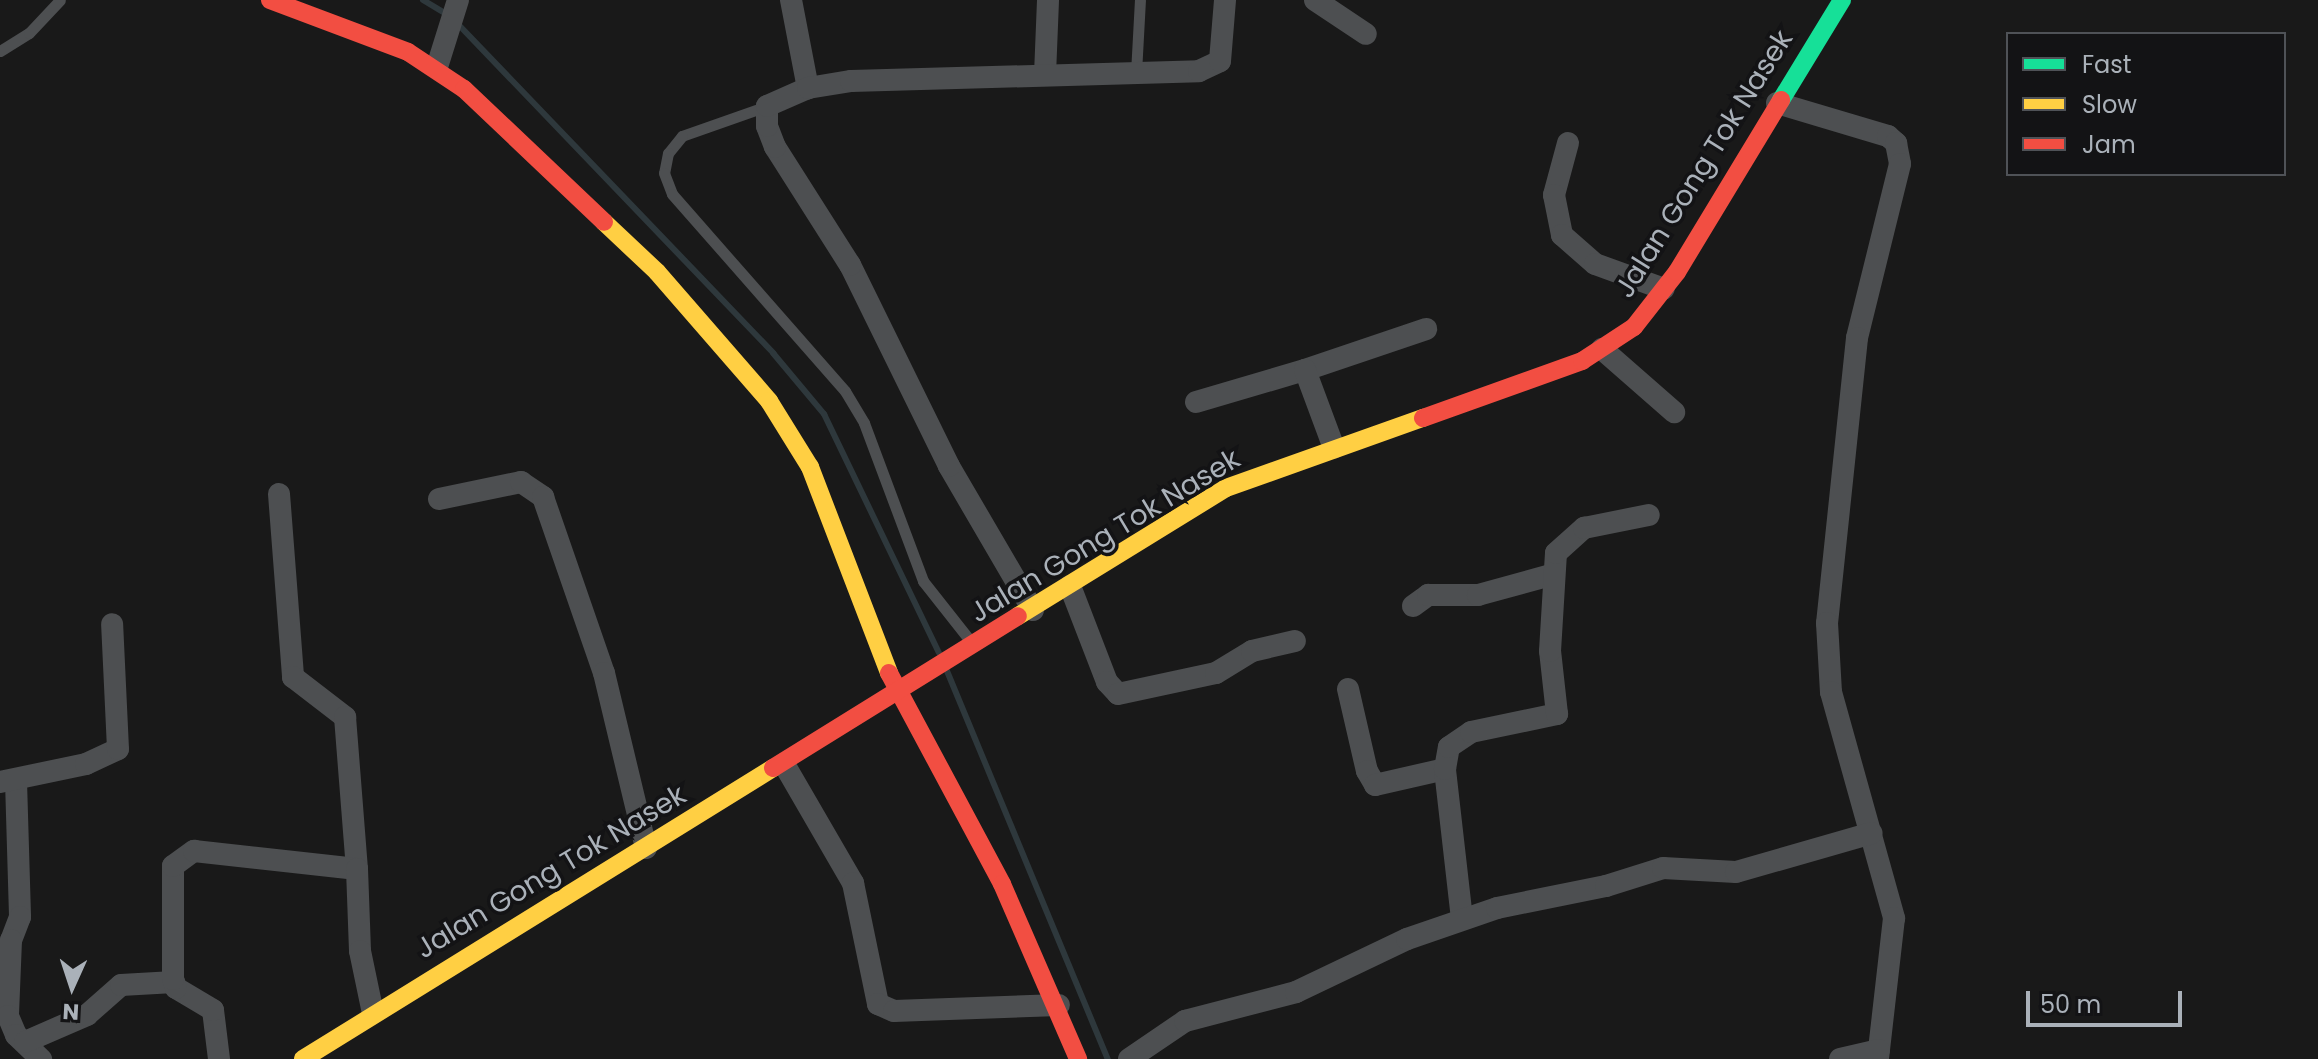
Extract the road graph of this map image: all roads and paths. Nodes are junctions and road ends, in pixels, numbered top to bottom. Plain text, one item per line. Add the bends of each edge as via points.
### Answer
1 (60, 0) edge
2 (270, 0) edge
3 (458, 0) edge
4 (791, 0) edge
5 (1048, 0) edge
6 (1140, 0) edge
7 (1225, 0) edge
8 (1315, 0) edge
9 (1842, 0) edge
10 (1366, 34) dead end
11 (0, 51) edge
12 (439, 59) junction
13 (1136, 73) junction
14 (1045, 75) junction
15 (808, 88) junction
16 (1777, 103) junction
17 (767, 106) junction
18 (1568, 143) dead end
19 (1664, 289) junction
20 (1426, 329) dead end
21 (1602, 349) junction
22 (1305, 370) junction
23 (1196, 402) dead end
24 (1674, 412) dead end
25 (1334, 448) junction
26 (279, 494) dead end
27 (439, 499) dead end
28 (1649, 515) dead end
29 (1551, 575) junction
30 (1070, 586) junction
31 (1413, 606) dead end
32 (1033, 610) junction
33 (112, 624) dead end
34 (1295, 641) dead end
35 (976, 648) junction
36 (1348, 689) dead end
37 (902, 691) junction
38 (784, 764) junction
39 (1445, 769) junction
40 (8, 781) edge
41 (1872, 833) junction
42 (646, 848) junction
43 (357, 869) junction
44 (1462, 919) junction
45 (174, 982) junction
46 (1059, 1005) junction
47 (373, 1013) junction
48 (25, 1042) junction
49 (1879, 1054) edge
50 (1138, 1056) edge
51 (308, 1058) edge
52 (41, 1059) edge
53 (219, 1059) edge
54 (1078, 1059) edge
55 (1840, 1059) edge

1 - 11 lane via 29,33
2 - 12 main road
3 - 12 street
4 - 15 street
5 - 14 street
6 - 13 lane
7 - 13 street via 1220,61 1199,71
8 - 10 street
9 - 16 main road, Jalan Gong Tok Nasek
12 - 37 main road via 657,272 783,419 810,467
13 - 14 street
14 - 15 street via 851,81
15 - 17 street
16 - 19 main road, Jalan Gong Tok Nasek
16 - 41 street via 1888,136 1899,154 1898,179 1857,338 1827,623 1831,692
17 - 32 street via 775,147 850,265 949,466
17 - 35 lane via 682,136 666,163 672,194 845,391 864,423 923,581
18 - 19 street via 1554,195 1562,235 1595,264
19 - 21 main road, Jalan Gong Tok Nasek via 1634,327
20 - 22 street
21 - 24 street
21 - 25 main road, Jalan Gong Tok Nasek
22 - 23 street
22 - 25 street
25 - 30 main road, Jalan Gong Tok Nasek via 1226,488
26 - 43 street via 293,677 345,717
27 - 42 street via 521,482 543,497 604,673
28 - 29 street via 1584,528 1562,545
29 - 31 street via 1478,595 1428,595
29 - 39 street via 1550,651 1557,714 1457,737
30 - 32 main road, Jalan Gong Tok Nasek
30 - 34 street via 1107,682 1118,694 1216,673 1252,651
32 - 35 main road, Jalan Gong Tok Nasek
33 - 40 street via 118,749 111,756
35 - 37 main road, Jalan Gong Tok Nasek
36 - 39 street via 1375,785
37 - 38 main road, Jalan Gong Tok Nasek
37 - 46 main road
38 - 42 main road, Jalan Gong Tok Nasek
38 - 46 street via 853,883 878,1004 894,1011
39 - 44 street
40 - 48 street via 20,917 11,940 8,1016
41 - 44 street via 1736,872 1663,868
41 - 49 street via 1894,918
42 - 47 main road, Jalan Gong Tok Nasek
43 - 45 street via 231,851 185,854 172,872
43 - 47 street via 360,951
44 - 50 street via 1296,992 1185,1021
45 - 48 street via 121,985 87,1015
45 - 53 street via 213,1010
46 - 54 main road
47 - 51 main road, Jalan Gong Tok Nasek
48 - 52 street
49 - 55 street

